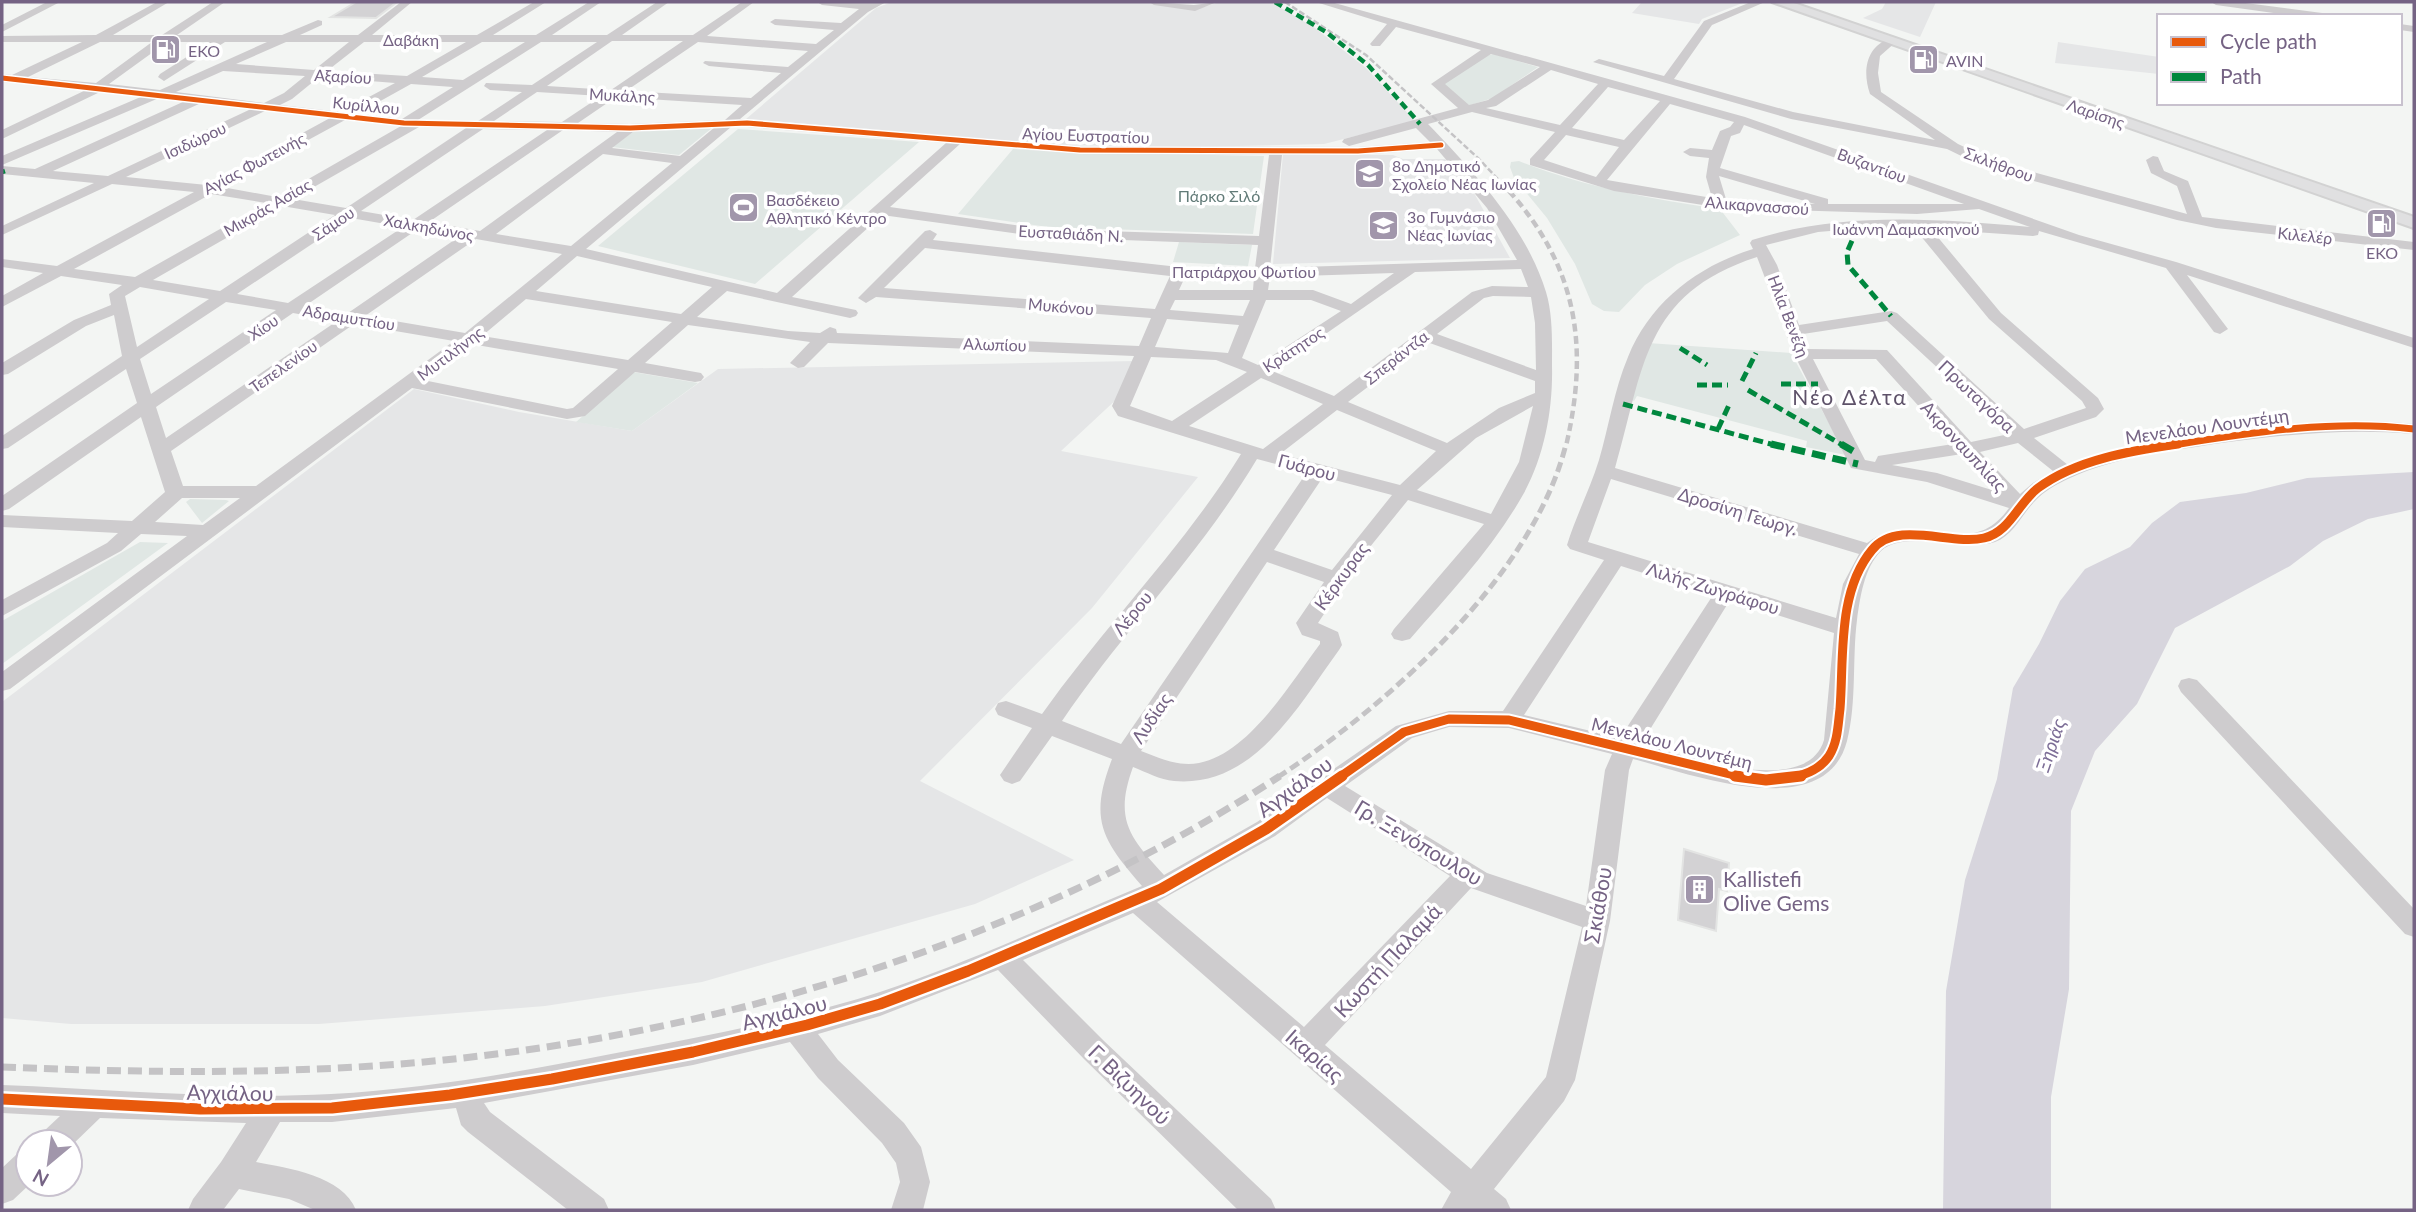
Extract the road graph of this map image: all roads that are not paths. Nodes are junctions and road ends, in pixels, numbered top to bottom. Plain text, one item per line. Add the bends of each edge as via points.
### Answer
1 (55, 2) edge
2 (164, 2) edge
3 (220, 2) edge
4 (407, 2) edge
5 (541, 2) edge
6 (596, 2) edge
7 (664, 2) edge
8 (749, 2) edge
9 (821, 2) edge
10 (1154, 2) edge
11 (1212, 2) edge
12 (1760, 2) edge
13 (1779, 2) edge
14 (1802, 2) edge
15 (2216, 2) edge
16 (1324, 3) edge
17 (875, 4) edge
18 (2307, 14) edge
19 (775, 22) dead end
20 (1394, 22) junction
21 (318, 23) dead end
22 (257, 24) dead end
23 (844, 27) junction
24 (2, 29) edge
25 (538, 38) junction
26 (610, 38) junction
27 (696, 38) junction
28 (2, 39) edge
29 (98, 39) junction
30 (163, 39) junction
31 (222, 39) junction
32 (237, 39) junction
33 (284, 39) junction
34 (362, 39) junction
35 (482, 39) junction
36 (1891, 41) junction
37 (1468, 43) junction
38 (819, 48) junction
39 (1489, 50) junction
40 (1599, 62) dead end
41 (709, 63) dead end
42 (222, 67) junction
43 (1548, 67) junction
44 (792, 71) junction
45 (317, 75) junction
46 (163, 77) dead end
47 (8, 78) edge
48 (409, 80) junction
49 (1667, 80) junction
50 (1606, 82) junction
51 (463, 84) junction
52 (2, 85) edge
53 (490, 86) dead end
54 (101, 87) junction
55 (533, 90) junction
56 (160, 94) junction
57 (611, 95) junction
58 (199, 99) junction
59 (1668, 99) junction
60 (755, 102) junction
61 (264, 107) junction
62 (1470, 110) junction
63 (341, 116) junction
64 (1741, 120) junction
65 (411, 123) junction
66 (730, 123) junction
67 (481, 124) junction
68 (1420, 124) junction
69 (563, 126) junction
70 (630, 128) junction
71 (1563, 131) junction
72 (2, 135) edge
73 (956, 141) junction
74 (1441, 145) junction
75 (1628, 145) junction
76 (1953, 147) junction
77 (600, 150) junction
78 (1276, 151) junction
79 (1313, 151) junction
80 (1690, 152) dead end
81 (1717, 155) junction
82 (2153, 160) dead end
83 (2, 161) edge
84 (684, 161) junction
85 (2, 170) edge
86 (1713, 170) junction
87 (38, 173) junction
88 (112, 179) junction
89 (1599, 183) junction
90 (207, 189) junction
91 (278, 201) junction
92 (1722, 204) junction
93 (1983, 206) junction
94 (1845, 208) junction
95 (879, 210) junction
96 (2414, 211) edge
97 (348, 214) junction
98 (944, 220) junction
99 (2196, 220) junction
100 (2414, 223) edge
101 (417, 225) junction
102 (1920, 225) junction
103 (2, 231) edge
104 (2056, 232) junction
105 (478, 235) junction
106 (1264, 241) junction
107 (922, 243) junction
108 (2414, 246) edge
109 (1759, 247) junction
110 (576, 251) junction
111 (2, 263) edge
112 (1527, 264) junction
113 (2171, 265) junction
114 (1411, 268) junction
115 (59, 270) junction
116 (1179, 272) junction
117 (1263, 273) junction
118 (137, 282) junction
119 (724, 285) junction
120 (872, 292) junction
121 (1538, 292) junction
122 (524, 294) junction
123 (1259, 294) junction
124 (1167, 295) junction
125 (223, 296) junction
126 (780, 299) junction
127 (118, 300) junction
128 (2, 302) edge
129 (291, 308) junction
130 (1353, 310) junction
131 (850, 313) junction
132 (1160, 314) junction
133 (352, 318) junction
134 (684, 321) junction
135 (1250, 321) junction
136 (2220, 329) dead end
137 (1793, 331) junction
138 (1424, 335) junction
139 (470, 338) junction
140 (825, 338) junction
141 (2414, 344) edge
142 (1145, 351) junction
143 (1802, 354) junction
144 (131, 358) junction
145 (1233, 360) junction
146 (798, 363) dead end
147 (632, 366) junction
148 (2, 370) edge
149 (1260, 371) junction
150 (695, 377) dead end
151 (410, 383) junction
152 (1544, 387) junction
153 (147, 403) junction
154 (1337, 403) junction
155 (1174, 428) junction
156 (2414, 429) edge
157 (2022, 437) junction
158 (2, 444) edge
159 (162, 449) junction
160 (1449, 450) junction
161 (1967, 450) junction
162 (1259, 454) junction
163 (1882, 467) junction
164 (1318, 470) junction
165 (1605, 471) junction
166 (2066, 472) junction
167 (175, 492) junction
168 (262, 492) junction
169 (1403, 492) junction
170 (2019, 503) junction
171 (4, 518) edge
172 (1494, 522) junction
173 (138, 528) junction
174 (208, 531) junction
175 (1579, 547) joint
176 (1871, 551) junction
177 (1262, 553) junction
178 (1615, 559) junction
179 (1336, 579) junction
180 (1725, 592) junction
181 (7, 603) edge
182 (1846, 629) junction
183 (1402, 634) dead end
184 (2, 683) edge
185 (2189, 686) dead end
186 (1006, 709) dead end
187 (1508, 720) junction
188 (1046, 727) junction
189 (1626, 748) junction
190 (1125, 757) junction
191 (1012, 775) dead end
192 (1325, 785) junction
193 (1468, 874) junction
194 (1148, 895) junction
195 (1597, 921) junction
196 (2414, 926) edge
197 (1002, 956) junction
198 (796, 1028) junction
199 (1305, 1046) junction
200 (467, 1092) junction
201 (2, 1099) edge
202 (93, 1105) junction
203 (271, 1111) junction
204 (69, 1128) edge
205 (232, 1173) junction
206 (1465, 1201) edge
207 (204, 1210) edge
208 (340, 1210) edge
209 (593, 1210) edge
210 (907, 1210) edge
211 (1260, 1210) edge
212 (1495, 1210) edge

1 - 24 street
2 - 29 street
3 - 30 street
4 - 34 street, Ισιδώρου
5 - 35 street, Αγίας Φωτεινής
6 - 25 street, Μικράς Ασίας
7 - 26 street, Σάμου
8 - 27 street, Χίου
9 - 17 street
10 - 11 street via 1195,8
12 - 49 street via 1708,23
13 - 36 main road, Λαρίσης
14 - 96 main road, Λαρίσης
15 - 18 street
16 - 20 street, Βυζαντίου
17 - 23 street, Μυτιλήνης
19 - 23 street
20 - 37 street, Βυζαντίου
20 - 37 street via 1380,39
21 - 33 street
22 - 32 street
23 - 38 street, Μυτιλήνης
25 - 26 street, Δαβάκη
25 - 35 street, Δαβάκη
25 - 51 street, Μικράς Ασίας
26 - 27 street, Δαβάκη
26 - 55 street, Σάμου
27 - 38 street, Δαβάκη
27 - 57 street, Χίου
28 - 29 street, Δαβάκη
29 - 30 street, Δαβάκη
29 - 47 street
30 - 31 street, Δαβάκη
30 - 54 street
31 - 32 street, Δαβάκη
31 - 46 street
32 - 33 street, Δαβάκη
33 - 34 street, Δαβάκη
33 - 42 street
34 - 35 street, Δαβάκη
34 - 45 street, Ισιδώρου
35 - 48 street, Αγίας Φωτεινής
36 - 76 street, Σκλήθρου via 1875,55 1874,91
36 - 100 main road, Λαρίσης
37 - 39 street, Βυζαντίου
38 - 44 street, Μυτιλήνης
39 - 43 street, Βυζαντίου
39 - 62 street via 1437,85
40 - 49 street
41 - 44 street
42 - 45 street, Αξαρίου
42 - 56 street
43 - 50 street, Βυζαντίου
43 - 62 street, Αγίου Ευστρατίου via 1499,100
44 - 60 street, Μυτιλήνης
45 - 48 street, Αξαρίου
45 - 61 street, Ισιδώρου
47 - 52 street
47 - 54 street, Κυρίλλου
48 - 51 street, Αξαρίου
48 - 63 street, Αγίας Φωτεινής
49 - 76 street via 1804,118
50 - 59 street, Βυζαντίου
50 - 71 street
51 - 65 street, Μικράς Ασίας
53 - 55 street, Μυκάλης
54 - 56 street, Κυρίλλου
54 - 72 street
55 - 57 street, Μυκάλης
55 - 67 street, Σάμου
56 - 58 street, Κυρίλλου
56 - 83 street
57 - 60 street, Μυκάλης
57 - 69 street, Χίου
58 - 61 street, Κυρίλλου
58 - 87 street
59 - 64 street, Βυζαντίου
59 - 75 street
60 - 66 street, Μυτιλήνης
61 - 63 street, Κυρίλλου
61 - 88 street, Ισιδώρου
62 - 68 street, Αγίου Ευστρατίου
62 - 71 street
63 - 65 street, Κυρίλλου
63 - 90 street, Αγίας Φωτεινής
64 - 81 street via 1735,130 1725,134
64 - 93 street, Βυζαντίου
65 - 67 street, Κυρίλλου
65 - 91 street, Μικράς Ασίας
66 - 70 street, Κυρίλλου
66 - 73 street, Αγίου Ευστρατίου
66 - 84 street, Μυτιλήνης
67 - 69 street, Κυρίλλου
67 - 97 street, Σάμου
68 - 74 street
68 - 79 street, Αγίου Ευστρατίου
69 - 70 street, Κυρίλλου
69 - 101 street, Χίου
70 - 77 street, Τεπελενίου
71 - 75 street
71 - 89 street, Αλικαρνασσού via 1535,162
73 - 78 street, Αγίου Ευστρατίου via 1080,150
73 - 95 street
74 - 79 street, Αγίου Ευστρατίου
74 - 112 street via 1484,194
75 - 89 street
76 - 99 street, Σκλήθρου via 1999,167
77 - 84 street
77 - 105 street, Τεπελενίου
78 - 79 street, Αγίου Ευστρατίου
78 - 106 street
80 - 81 street
81 - 86 street
82 - 99 street via 2158,173 2183,184
84 - 110 street, Μυτιλήνης
85 - 87 street, Χαλκηδώνος
86 - 92 street via 1711,184
86 - 94 street
87 - 88 street, Χαλκηδώνος
88 - 90 street, Χαλκηδώνος
88 - 103 street, Ισιδώρου
89 - 92 street, Αλικαρνασσού
90 - 91 street, Χαλκηδώνος
90 - 115 street, Αγίας Φωτεινής
91 - 97 street, Χαλκηδώνος
91 - 118 street, Μικράς Ασίας
92 - 94 street, Αλικαρνασσού
93 - 94 street, Αλικαρνασσού
93 - 104 street, Βυζαντίου
95 - 98 street, Ευσταθιάδη Ν.
95 - 126 street
97 - 101 street, Χαλκηδώνος
97 - 125 street, Σάμου
98 - 106 street, Ευσταθιάδη Ν. via 1042,233
98 - 107 street
99 - 108 street, Κιλελέρ
101 - 105 street, Χαλκηδώνος
101 - 129 street, Χίου
102 - 104 street, Ιωάννη Δαμασκηνού
102 - 109 street, Ιωάννη Δαμασκηνού via 1816,229 1785,234
102 - 157 street via 1995,316 2094,405 2094,411
104 - 113 street, Βυζαντίου
105 - 110 street, Χαλκηδώνος
105 - 133 street, Τεπελενίου
106 - 117 street
107 - 116 street, Πατριάρχου Φωτίου
107 - 120 street
109 - 137 street, Ηλία Βενέζη
109 - 165 street, Ιωάννη Δαμασκηνού via 1681,292 1643,342
110 - 119 street, Χαλκηδώνος
110 - 122 street, Μυτιλήνης
111 - 115 street, Αδραμυττίου
112 - 114 street, Πατριάρχου Φωτίου
112 - 121 street
113 - 136 street
113 - 141 street, Βυζαντίου
114 - 117 street, Πατριάρχου Φωτίου
114 - 130 street, Κράτητος
115 - 118 street, Αδραμυττίου
115 - 128 street, Αγίας Φωτεινής
116 - 117 street, Πατριάρχου Φωτίου
116 - 124 street
117 - 123 street
118 - 125 street, Αδραμυττίου
118 - 127 street, Μικράς Ασίας
119 - 126 street, Χαλκηδώνος
119 - 134 street
120 - 131 street
120 - 132 street, Μυκόνου
121 - 138 street, Σπεράντζα via 1481,293
121 - 152 street
122 - 134 street, Αλωπίου
122 - 139 street, Μυτιλήνης
123 - 124 street
123 - 130 street via 1313,295
123 - 135 street
124 - 132 street
125 - 129 street, Αδραμυττίου
125 - 144 street, Σάμου
126 - 131 street, Χαλκηδώνος
127 - 144 street
127 - 148 street, Μικράς Ασίας
129 - 133 street, Αδραμυττίου
129 - 153 street, Χίου
130 - 149 street, Κράτητος
131 - 140 street
132 - 135 street, Μυκόνου
132 - 142 street
133 - 139 street, Αδραμυττίου
133 - 159 street, Τεπελενίου
134 - 140 street, Αλωπίου
134 - 147 street
135 - 145 street
137 - 143 street, Ηλία Βενέζη
137 - 157 street, Πρωταγόρα via 1891,316
138 - 152 street
138 - 154 street, Σπεράντζα
139 - 147 street, Αδραμυττίου
139 - 151 street, Μυτιλήνης
140 - 142 street, Αλωπίου
140 - 146 street
142 - 145 street, Αλωπίου via 1219,355
142 - 155 street, Γυάρου via 1122,410
143 - 161 street, Ακροναυπλίας via 1881,354
143 - 163 street, Ηλία Βενέζη via 1858,464
144 - 153 street
144 - 158 street, Σάμου
145 - 149 street, Αλωπίου
147 - 150 street, Αδραμυττίου
147 - 151 street via 584,409 567,414
149 - 154 street, Αλωπίου
149 - 155 street, Κράτητος
151 - 168 street, Μυτιλήνης
152 - 160 street, Κέρκυρας
152 - 172 street via 1542,415 1515,491
153 - 159 street
153 - 171 street, Χίου
154 - 160 street, Αλωπίου
154 - 162 street, Σπεράντζα
155 - 162 street, Γυάρου
156 - 166 street, Μενελάου Λουντέμη via 2348,425 2263,432 2136,451
157 - 161 street
157 - 166 street, Πρωταγόρα
159 - 167 street
160 - 169 street, Κέρκυρας
161 - 163 street via 1894,457
161 - 170 street, Ακροναυπλίας
162 - 164 street, Γυάρου
162 - 188 street, Λέρου via 1078,680
163 - 170 street
164 - 169 street, Γυάρου
164 - 177 street, Λυδίας
165 - 175 street, Ιωάννη Δαμασκηνού
165 - 176 street, Δροσίνη Γεωργ.
166 - 170 street, Μενελάου Λουντέμη
167 - 168 street
167 - 173 street
168 - 174 street, Μυτιλήνης
169 - 172 street, Γυάρου
169 - 179 street, Κέρκυρας
170 - 176 street, Μενελάου Λουντέμη via 2005,528 1987,538 1894,536
171 - 173 street
172 - 183 street via 1476,550
173 - 174 street
173 - 181 street via 107,552
174 - 184 street, Μυτιλήνης
175 - 178 street, Λιλής Ζωγράφου
176 - 182 street, Μενελάου Λουντέμη via 1854,586
177 - 179 street
177 - 190 street, Λυδίας
178 - 180 street, Λιλής Ζωγράφου
178 - 187 street
179 - 190 street, Κέρκυρας via 1307,623 1310,629 1330,637 1331,645 1251,746 1220,767 1194,775
180 - 182 street, Λιλής Ζωγράφου
180 - 189 street, Σκιάθου
182 - 189 street, Μενελάου Λουντέμη via 1836,739 1825,762 1814,770 1780,779 1745,778
185 - 196 street
186 - 188 street
187 - 189 street, Μενελάου Λουντέμη
187 - 192 street, Αγχιάλου via 1449,719 1413,728
188 - 190 street
188 - 191 street, Λέρου
189 - 195 street, Σκιάθου via 1615,779
190 - 194 street, Λυδίας via 1111,796 1113,820
192 - 193 street, Γρ. Ξενόπουλου
192 - 194 street, Αγχιάλου via 1266,829
193 - 195 street, Γρ. Ξενόπουλου
193 - 199 street, Κωστή Παλαμά
194 - 197 street, Αγχιάλου
194 - 199 street, Ικαρίας
195 - 206 street, Σκιάθου via 1560,1080
197 - 198 street, Αγχιάλου via 880,1004
197 - 211 street, Γ. Βιζυηνού
198 - 200 street, Αγχιάλου via 693,1052
198 - 210 street via 910,1157 915,1182
199 - 206 street, Ικαρίας
200 - 203 street, Αγχιάλου
200 - 209 street via 472,1115 479,1122
201 - 202 street, Αγχιάλου
202 - 203 street, Αγχιάλου
202 - 204 street
203 - 205 street
205 - 207 street
205 - 208 street via 304,1187
206 - 212 street, Ικαρίας

